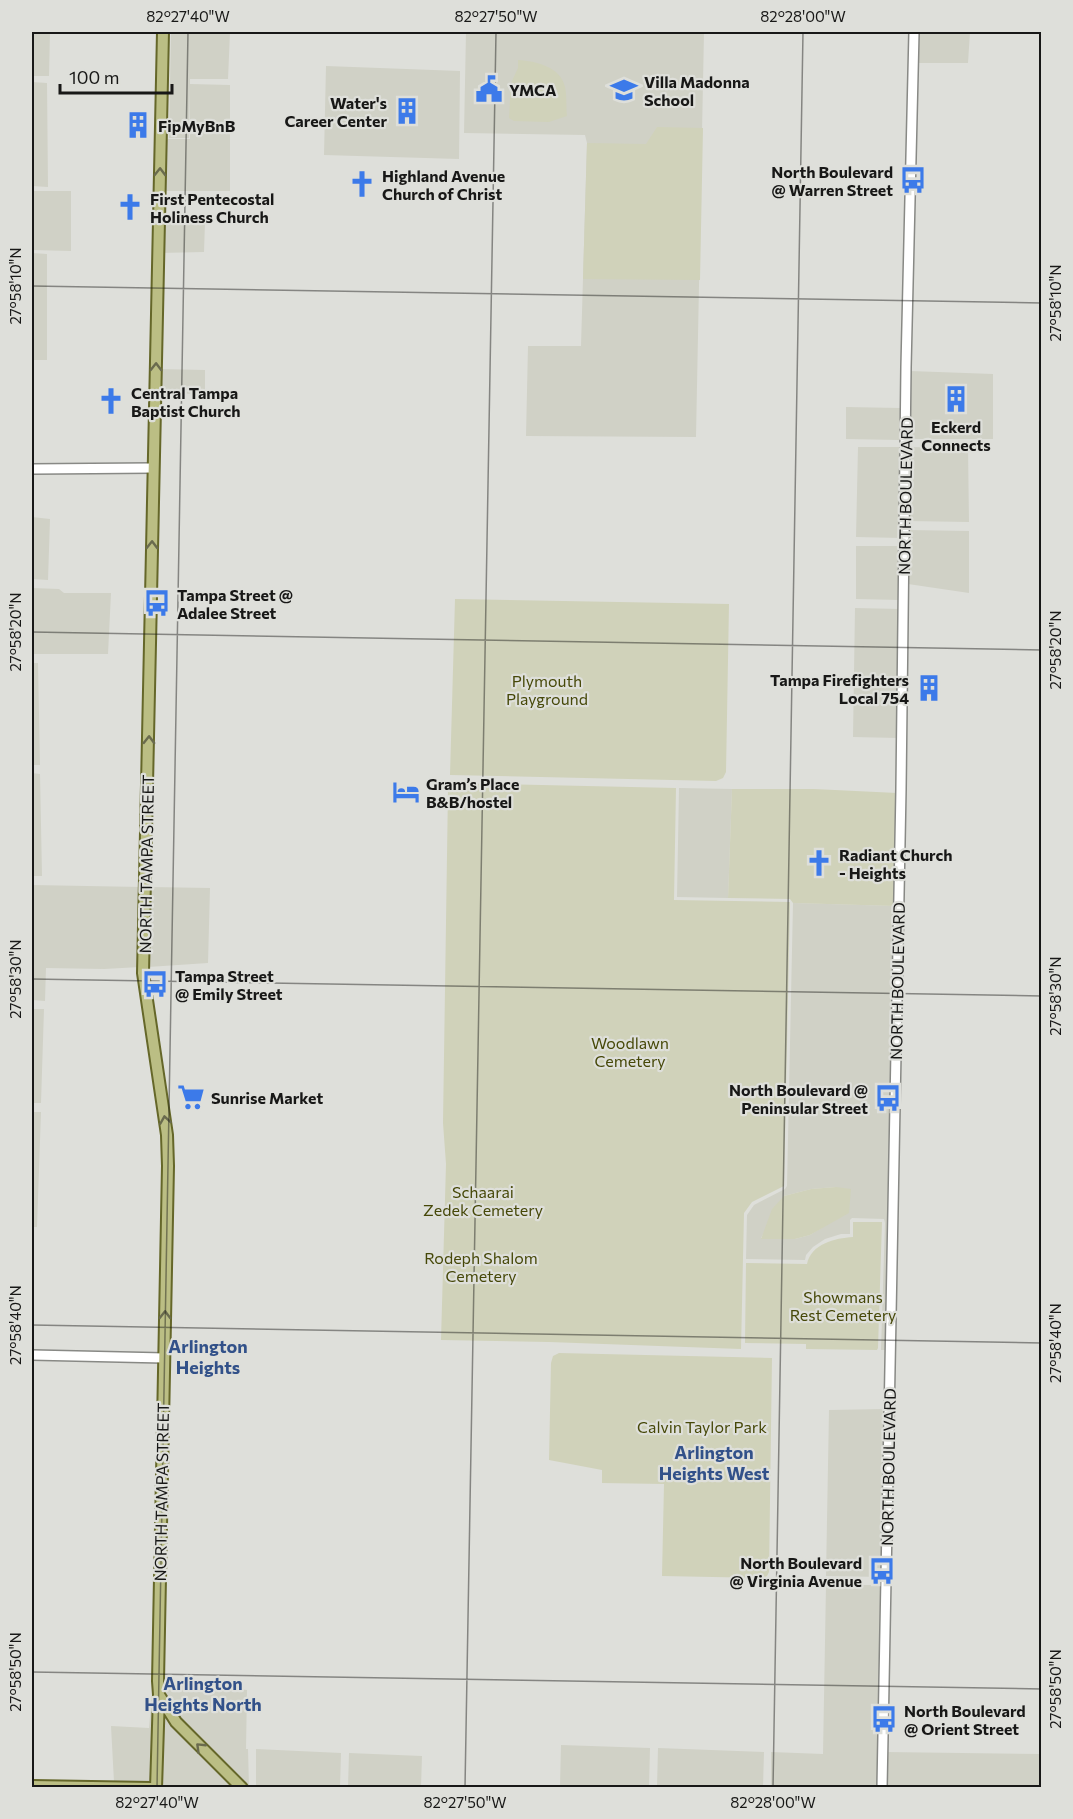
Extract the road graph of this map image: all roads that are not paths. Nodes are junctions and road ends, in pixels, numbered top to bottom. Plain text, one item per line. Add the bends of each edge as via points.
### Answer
1 (163, 32) edge
2 (914, 32) edge
3 (153, 468) junction
4 (32, 469) edge
5 (32, 1355) edge
6 (164, 1358) junction
7 (159, 1695) junction
8 (32, 1786) edge
9 (151, 1788) edge
10 (156, 1788) edge
11 (242, 1788) edge
12 (882, 1788) edge

3 -> 1 main road, NORTH TAMPA STREET
2 - 12 street, NORTH BOULEVARD
3 - 4 street
6 -> 3 main road, NORTH TAMPA STREET via 167,1134 144,973
5 - 6 street
6 - 7 main road, NORTH TAMPA STREET
7 - 10 main road, NORTH TAMPA STREET
11 -> 7 main road via 181,1728
8 - 9 main road

